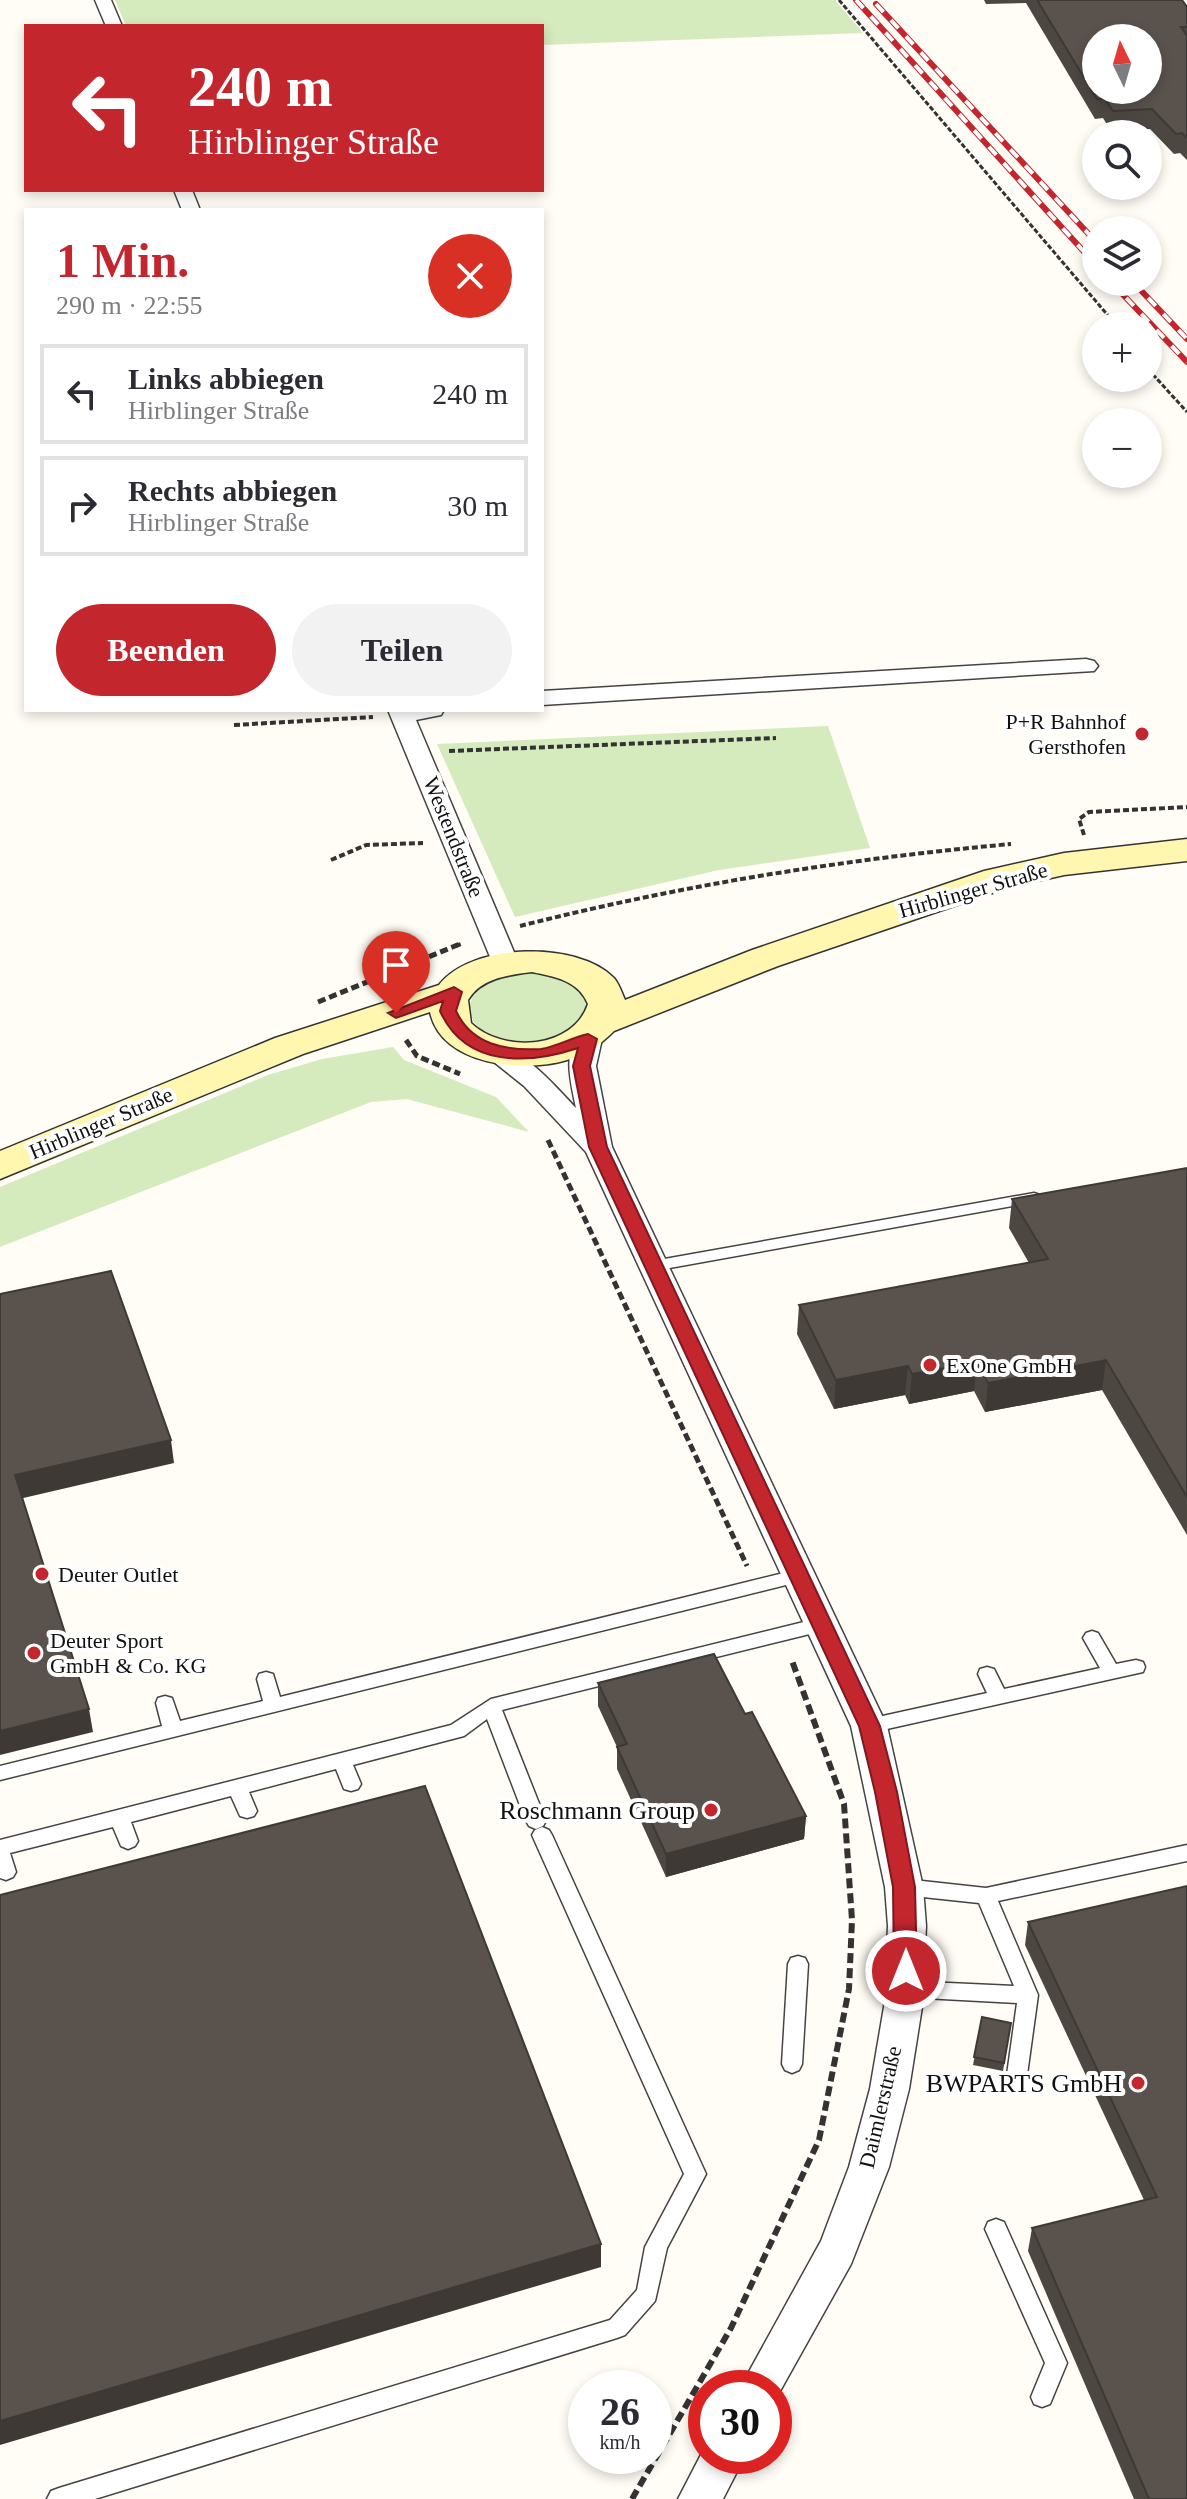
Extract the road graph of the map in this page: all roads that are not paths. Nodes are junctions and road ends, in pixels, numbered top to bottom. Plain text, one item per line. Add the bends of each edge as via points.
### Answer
1 (103, 0) edge
2 (113, 24) edge
3 (1086, 666) dead end
4 (544, 698) edge
5 (401, 712) edge
6 (1187, 850) edge
7 (765, 958) junction
8 (506, 964) junction
9 (584, 974) junction
10 (454, 992) junction
11 (596, 1030) junction
12 (475, 1055) junction
13 (203, 1080) junction
14 (598, 1147) junction
15 (0, 1166) edge
16 (1048, 1195) edge
17 (653, 1266) junction
18 (800, 1575) junction
19 (824, 1624) junction
20 (1092, 1638) dead end
21 (1136, 1667) dead end
22 (1112, 1673) junction
23 (987, 1674) dead end
24 (266, 1679) dead end
25 (999, 1698) junction
26 (165, 1703) dead end
27 (273, 1704) junction
28 (491, 1706) junction
29 (869, 1726) junction
30 (173, 1731) junction
31 (342, 1760) junction
32 (0, 1773) edge
33 (351, 1784) dead end
34 (237, 1787) junction
35 (247, 1811) dead end
36 (120, 1818) junction
37 (128, 1841) dead end
38 (0, 1849) edge
39 (1187, 1853) edge
40 (6, 1872) dead end
41 (904, 1887) junction
42 (986, 1896) junction
43 (798, 1964) dead end
44 (905, 1989) junction
45 (1028, 1995) junction
46 (792, 2064) dead end
47 (1016, 2082) dead end
48 (996, 2229) dead end
49 (770, 2370) edge
50 (1042, 2397) dead end
51 (713, 2474) edge
52 (59, 2499) edge
53 (700, 2499) edge

1 - 2 street
3 - 4 street
5 - 8 street, Westendstraße
6 - 7 main road, Hirblinger Straße via 1064,864 997,879
7 - 9 main road, Hirblinger Straße via 649,977
7 - 11 main road, Hirblinger Straße
8 - 9 main road, Hirblinger Straße via 548,963
8 - 10 main road, Hirblinger Straße via 473,975
9 - 11 main road via 605,993 608,1003
10 - 12 main road via 448,1011
10 - 13 main road, Hirblinger Straße
11 - 12 main road, Hirblinger Straße via 544,1054
11 - 14 street, Daimlerstraße via 582,1066
12 - 13 main road, Hirblinger Straße via 405,1034 315,1048
12 - 14 street, Daimlerstraße via 534,1080
13 - 15 main road, Hirblinger Straße
14 - 17 street, Daimlerstraße
16 - 17 lane
17 - 18 street, Daimlerstraße
18 - 19 street, Daimlerstraße
18 - 27 lane
19 - 28 lane
19 - 29 street, Daimlerstraße
20 - 22 lane
21 - 22 lane
22 - 25 lane
23 - 25 lane
24 - 27 lane
25 - 29 lane
26 - 30 lane
27 - 30 lane
28 - 31 lane via 457,1731
28 - 52 lane via 539,1828 695,2174 656,2247 647,2294 617,2328
29 - 41 street, Daimlerstraße
30 - 32 lane
31 - 33 lane
31 - 34 lane
34 - 35 lane
34 - 36 lane
36 - 37 lane
36 - 38 lane
38 - 40 lane
39 - 42 lane
41 - 42 lane
41 - 44 street, Daimlerstraße
42 - 45 lane
43 - 46 lane
44 - 45 lane
44 - 49 street, Daimlerstraße via 884,2109 856,2206
45 - 47 lane
48 - 50 lane via 1056,2363
51 - 53 street

